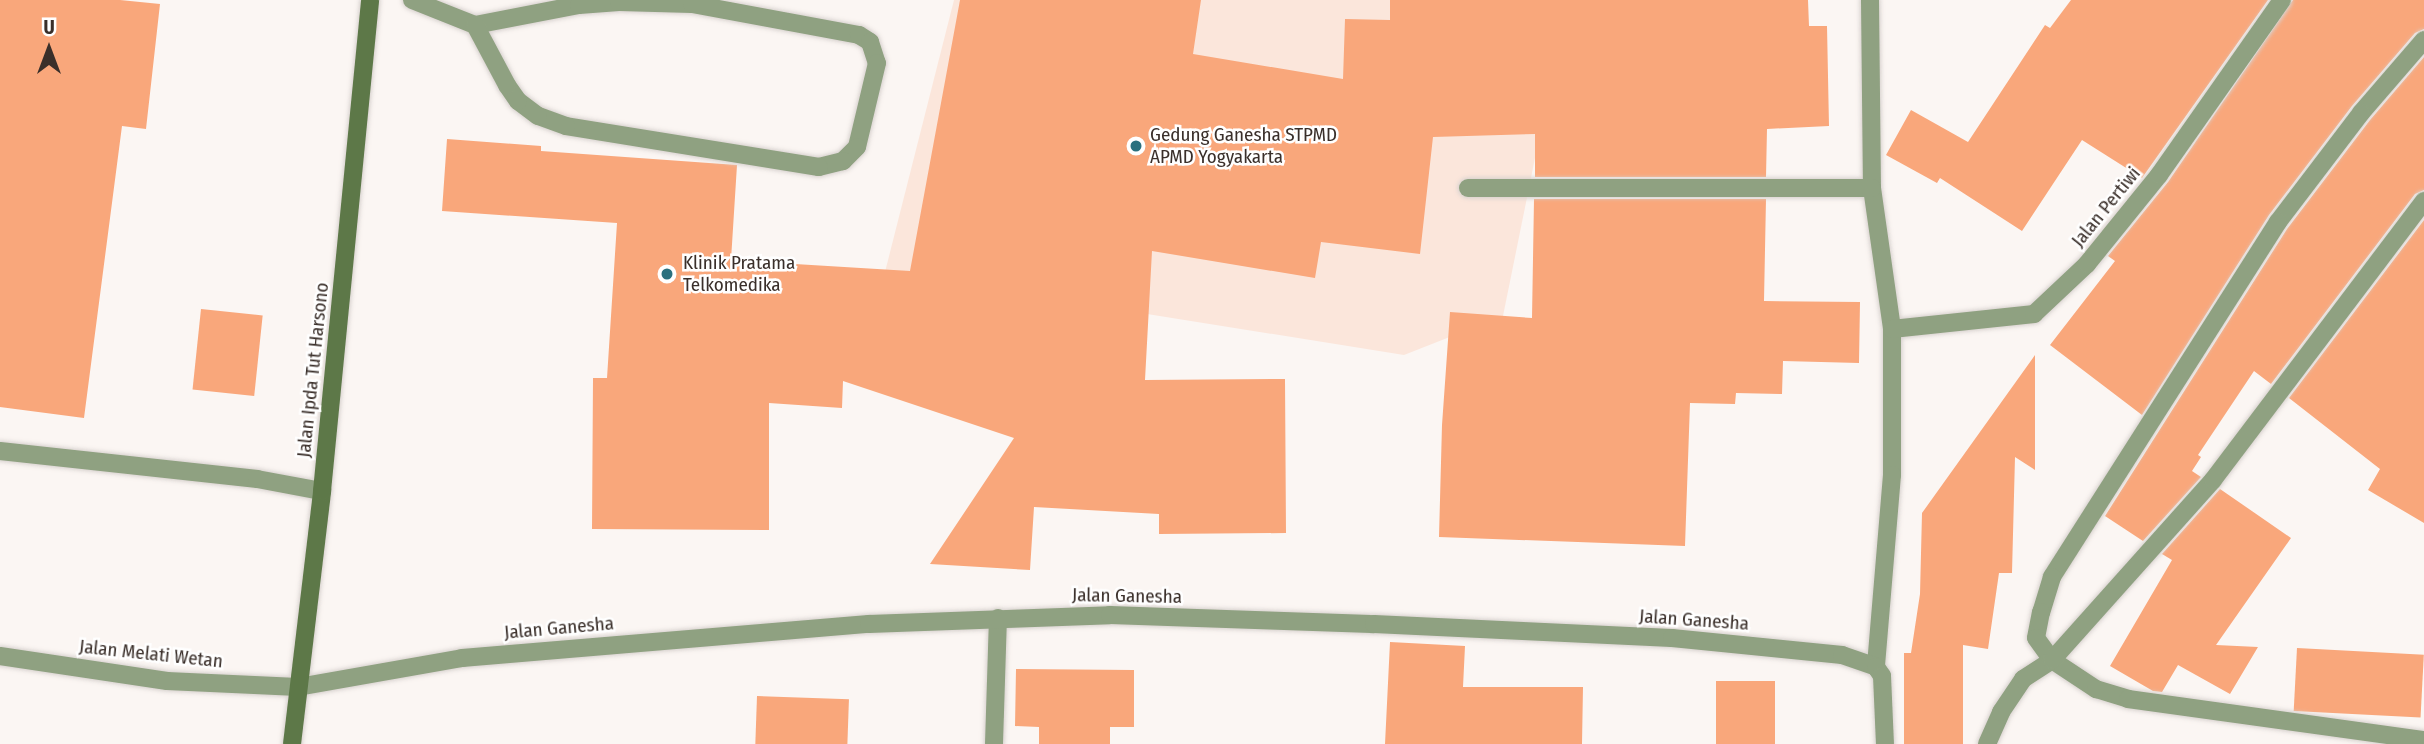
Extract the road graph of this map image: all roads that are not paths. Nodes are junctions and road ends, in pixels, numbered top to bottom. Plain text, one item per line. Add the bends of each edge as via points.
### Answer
1 (370, 0) edge
2 (412, 0) edge
3 (1870, 0) edge
4 (2282, 0) edge
5 (692, 2) edge
6 (475, 26) junction
7 (2424, 40) edge
8 (1468, 188) dead end
9 (1872, 188) junction
10 (2424, 201) edge
11 (1892, 329) junction
12 (0, 452) edge
13 (322, 491) junction
14 (998, 618) junction
15 (0, 656) edge
16 (2052, 660) junction
17 (1876, 667) junction
18 (298, 687) junction
19 (2424, 740) edge
20 (292, 744) edge
21 (994, 744) edge
22 (1885, 744) edge
23 (1987, 744) edge

1 - 13 main road, Jalan Ipda Tut Harsono
2 - 6 street
3 - 9 street
4 - 11 street, Jalan Pertiwi via 2159,175 2087,264 2034,314
5 - 6 street via 579,5
5 - 6 street via 859,35 870,42 877,63 857,147 850,156 819,167 566,126 538,116 518,101
7 - 16 street via 2278,222 2052,577 2036,638
8 - 9 street
9 - 11 street
10 - 16 street via 2213,480
11 - 17 street via 1892,475
12 - 13 street via 257,479
13 - 18 main road, Jalan Ipda Tut Harsono
14 - 17 street, Jalan Ganesha via 1110,615 1672,638 1842,655
14 - 18 street, Jalan Ganesha via 869,624 462,658
14 - 21 street
15 - 18 street, Jalan Melati Wetan via 167,681
16 - 19 street via 2096,689 2128,699
16 - 23 street via 2023,679
17 - 22 street via 1882,676
18 - 20 main road, Jalan Ipda Tut Harsono

